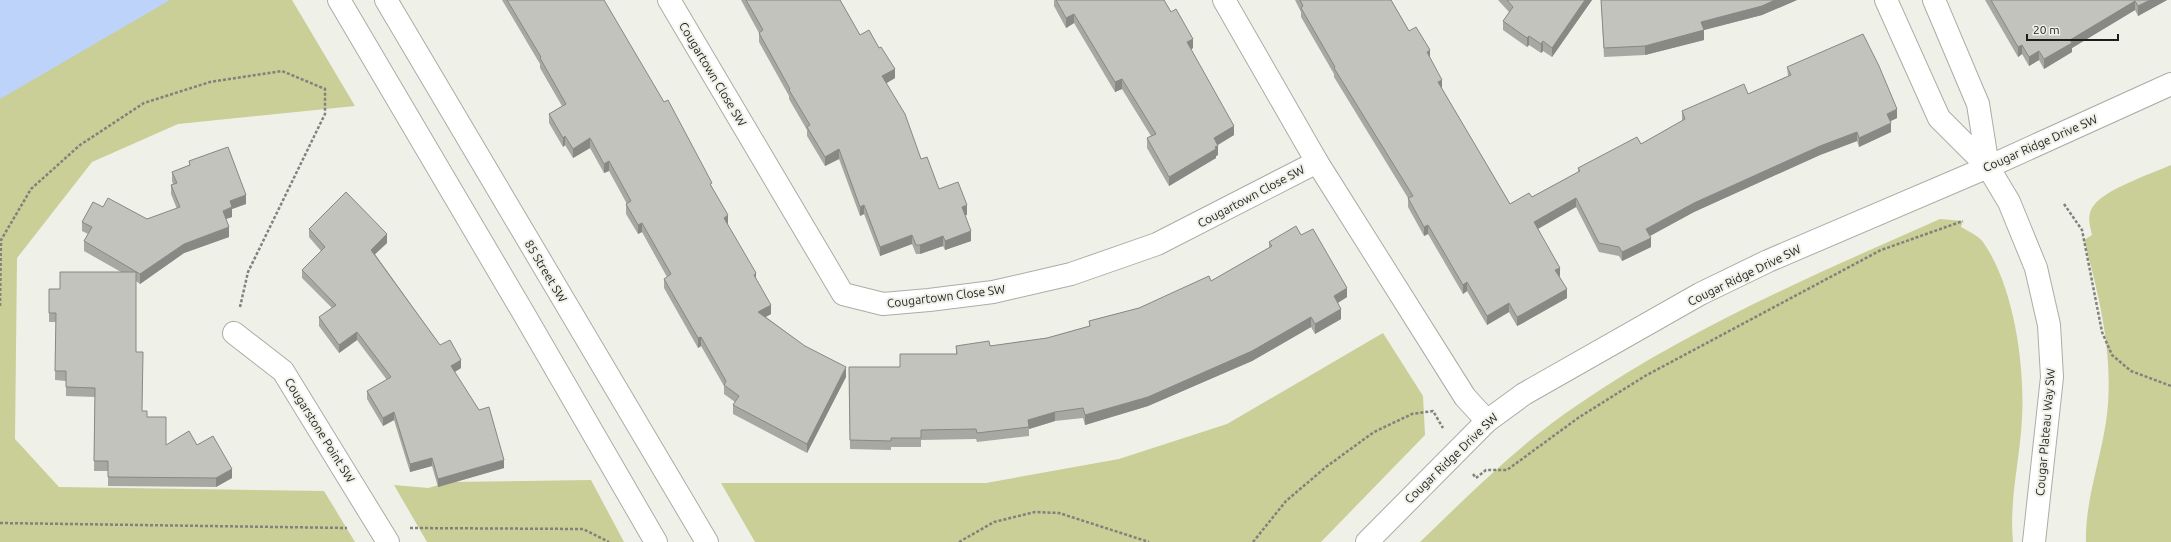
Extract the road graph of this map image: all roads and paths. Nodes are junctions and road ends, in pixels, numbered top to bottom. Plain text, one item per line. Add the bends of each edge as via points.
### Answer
1 (339, 0) edge
2 (386, 0) edge
3 (669, 0) edge
4 (1224, 0) edge
5 (1886, 0) edge
6 (1934, 0) edge
7 (2171, 84) edge
8 (1317, 162) junction
9 (1988, 167) junction
10 (2064, 204) dead end
11 (1963, 222) dead end
12 (0, 306) edge
13 (234, 333) joint
14 (2171, 386) edge
15 (1433, 411) dead end
16 (1487, 421) junction
17 (1476, 478) dead end
18 (0, 523) edge
19 (353, 528) dead end
20 (405, 529) dead end
21 (388, 542) edge
22 (609, 542) edge
23 (656, 542) edge
24 (707, 542) edge
25 (959, 542) edge
26 (1149, 542) edge
27 (1253, 542) edge
28 (1366, 542) edge
29 (2034, 542) edge

1 - 23 street
2 - 24 street, 85 Street SW
3 - 8 street, Cougartown Close SW via 843,294 883,304 993,292 1071,274 1157,244
4 - 8 street, Cougartown Close SW
5 - 9 street via 1939,118
6 - 9 street via 1978,104
7 - 9 street, Cougar Ridge Drive SW
8 - 16 street, Cougartown Close SW via 1465,396
9 - 16 street, Cougar Ridge Drive SW via 1768,261 1700,294 1524,394
9 - 29 street, Cougar Plateau Way SW via 2009,202 2036,268 2049,325 2052,377
10 - 14 path via 2082,230 2102,332 2112,355 2131,372
11 - 17 path via 1881,250 1645,376 1578,418 1507,470 1486,470
12 - 13 path via 1,240 31,189 80,144 144,103 210,82 282,71 325,89 325,114 248,272
13 - 21 street, Cougarstone Point SW via 283,371
15 - 27 path via 1412,414 1374,432 1326,467 1286,501
16 - 28 street, Cougar Ridge Drive SW
18 - 19 path
20 - 22 path via 583,529
25 - 26 path via 994,522 1035,512 1059,513

